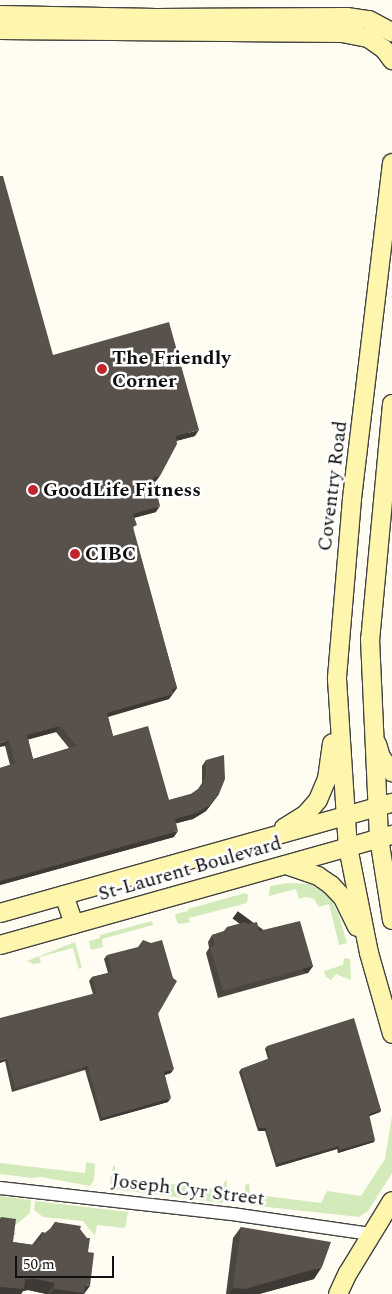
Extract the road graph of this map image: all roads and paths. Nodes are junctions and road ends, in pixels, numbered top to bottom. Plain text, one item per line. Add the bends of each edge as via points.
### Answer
1 (0, 15) edge
2 (0, 30) edge
3 (392, 32) edge
4 (392, 60) edge
5 (392, 163) edge
6 (392, 404) edge
7 (371, 695) junction
8 (338, 710) junction
9 (392, 772) edge
10 (384, 805) edge
11 (344, 816) junction
12 (385, 837) edge
13 (268, 838) junction
14 (348, 847) junction
15 (286, 865) junction
16 (64, 895) junction
17 (391, 906) edge
18 (0, 913) edge
19 (74, 924) junction
20 (1, 945) edge
21 (369, 953) junction
22 (392, 1034) edge
23 (0, 1188) edge
24 (392, 1201) edge
25 (371, 1234) junction
26 (338, 1294) edge

1 - 3 main road via 156,18 346,16 369,20
2 - 4 main road via 342,33 368,38 384,49
5 - 8 main road, Coventry Road via 345,569 338,655
6 - 7 main road via 372,606
7 - 9 main road via 378,750
7 - 10 main road
8 - 11 main road, Coventry Road
8 - 13 main road via 327,779 318,800 306,814
10 - 11 main road, St-Laurent Boulevard
10 - 12 main road
11 - 13 main road, St-Laurent Boulevard
11 - 14 main road, Coventry Road
12 - 14 main road, St-Laurent Boulevard
12 - 17 main road
13 - 16 main road, St-Laurent Boulevard
14 - 15 main road, St-Laurent Boulevard
14 - 21 main road, Coventry Road
15 - 19 main road, St-Laurent Boulevard
15 - 21 main road via 318,876 338,891
16 - 18 main road, St-Laurent Boulevard
16 - 19 main road
19 - 20 main road, St-Laurent Boulevard
21 - 22 main road
23 - 25 street, Joseph Cyr Street via 223,1212
24 - 25 main road
25 - 26 main road

